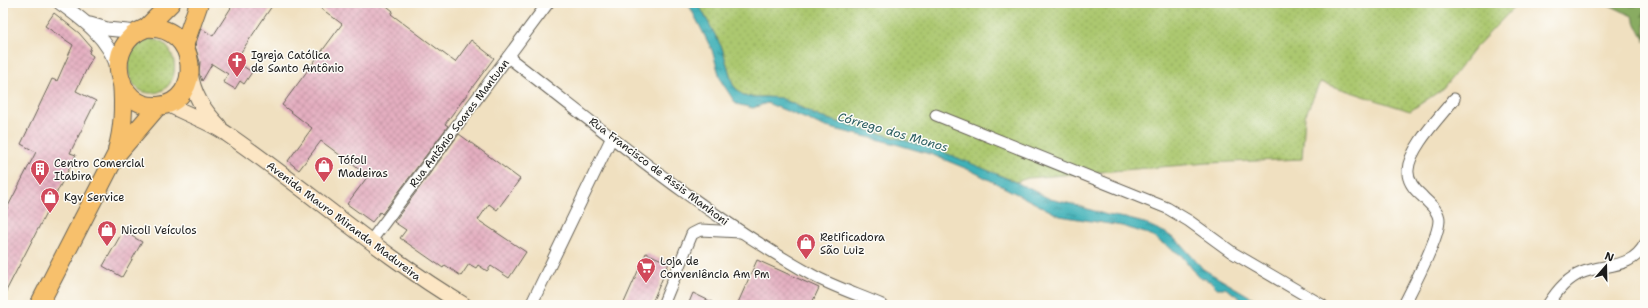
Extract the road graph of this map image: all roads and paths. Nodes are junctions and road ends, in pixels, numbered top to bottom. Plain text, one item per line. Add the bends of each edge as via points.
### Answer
1 (60, 3) edge
2 (171, 3) edge
3 (199, 3) edge
4 (548, 3) edge
5 (85, 22) junction
6 (142, 30) junction
7 (184, 46) junction
8 (508, 57) junction
9 (190, 72) junction
10 (121, 78) junction
11 (1454, 99) dead end
12 (163, 105) junction
13 (936, 115) dead end
14 (226, 134) junction
15 (612, 137) junction
16 (116, 155) junction
17 (741, 232) junction
18 (370, 242) junction
19 (1645, 244) edge
20 (40, 305) edge
21 (464, 305) edge
22 (531, 305) edge
23 (663, 305) edge
24 (882, 305) edge
25 (1322, 305) edge
26 (1404, 305) edge
27 (1548, 305) edge

1 - 5 street
2 - 6 highway
3 - 7 highway
4 - 8 street, Rua Antônio Soares Mantuan
5 - 6 street via 107,29
5 - 10 street via 111,51
6 - 7 highway via 164,29 172,33
6 - 10 highway via 125,44 121,52
7 - 9 highway
8 - 15 street, Rua Francisco de Assis Manhoni
8 - 18 street, Rua Antônio Soares Mantuan
9 - 12 highway via 181,94
9 - 14 main road via 197,99
10 - 12 highway via 125,90 135,100 149,106
10 - 16 highway via 122,126
11 - 26 street via 1416,147 1408,170 1410,182 1438,213 1439,219 1436,235
12 - 14 main road
12 - 16 highway
13 - 25 street via 1167,208 1233,253
14 - 18 main road, Avenida Mauro Miranda Madureira
15 - 17 street, Rua Francisco de Assis Manhoni
15 - 22 street
16 - 20 highway
17 - 23 street via 700,230 692,234
17 - 24 street, Rua Francisco de Assis Manhoni via 813,275
18 - 21 main road, Avenida Mauro Miranda Madureira via 433,287
19 - 27 street via 1637,256 1628,262 1580,273 1557,292

